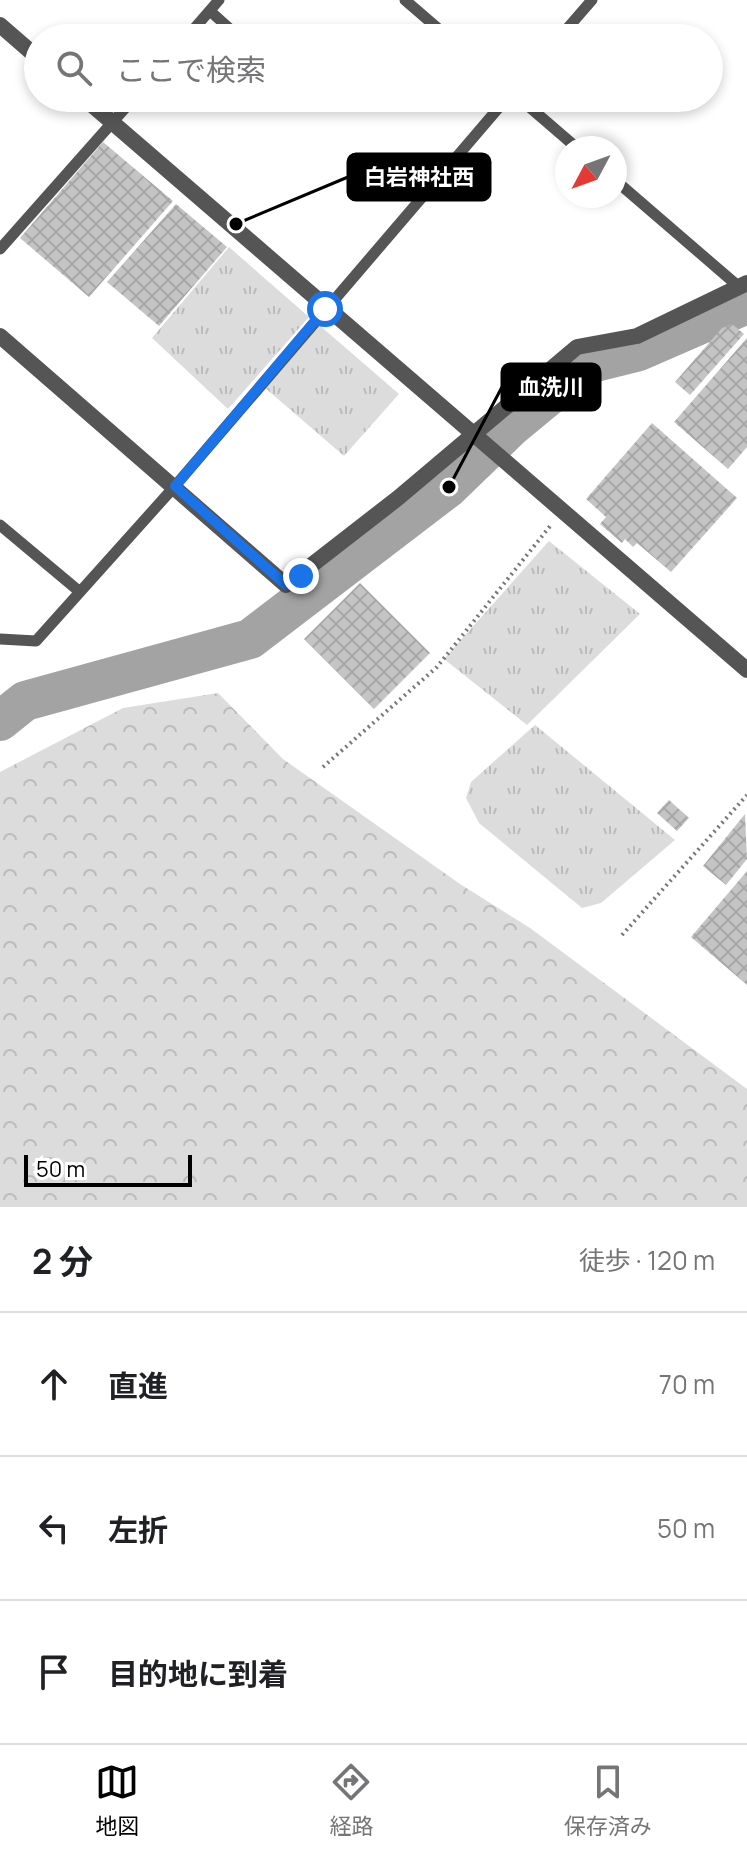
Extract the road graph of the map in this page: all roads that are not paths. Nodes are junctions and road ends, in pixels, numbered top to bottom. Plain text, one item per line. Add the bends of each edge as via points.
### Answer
1 (219, 0) edge
2 (405, 0) edge
3 (592, 0) edge
4 (210, 11) junction
5 (198, 24) edge
6 (224, 24) edge
7 (433, 24) edge
8 (571, 24) edge
9 (0, 25) edge
10 (24, 46) edge
11 (100, 112) edge
12 (121, 112) edge
13 (495, 112) edge
14 (535, 112) edge
15 (112, 122) junction
16 (563, 136) edge
17 (627, 190) edge
18 (0, 249) edge
19 (743, 284) edge
20 (325, 309) junction
21 (0, 336) edge
22 (476, 439) junction
23 (175, 486) junction
24 (0, 525) edge
25 (80, 592) junction
26 (0, 639) edge
27 (747, 670) edge

1 - 4 lane
2 - 7 lane
3 - 8 lane
4 - 5 lane
4 - 6 lane
9 - 10 street
11 - 15 street
12 - 15 lane
13 - 20 lane
14 - 16 lane
15 - 18 lane
15 - 20 street
17 - 19 lane
19 - 22 street via 637,336 577,347
20 - 22 street
20 - 23 lane
21 - 23 street
22 - 23 street via 286,585
22 - 27 street
23 - 25 lane
24 - 25 lane
25 - 26 lane via 36,641

